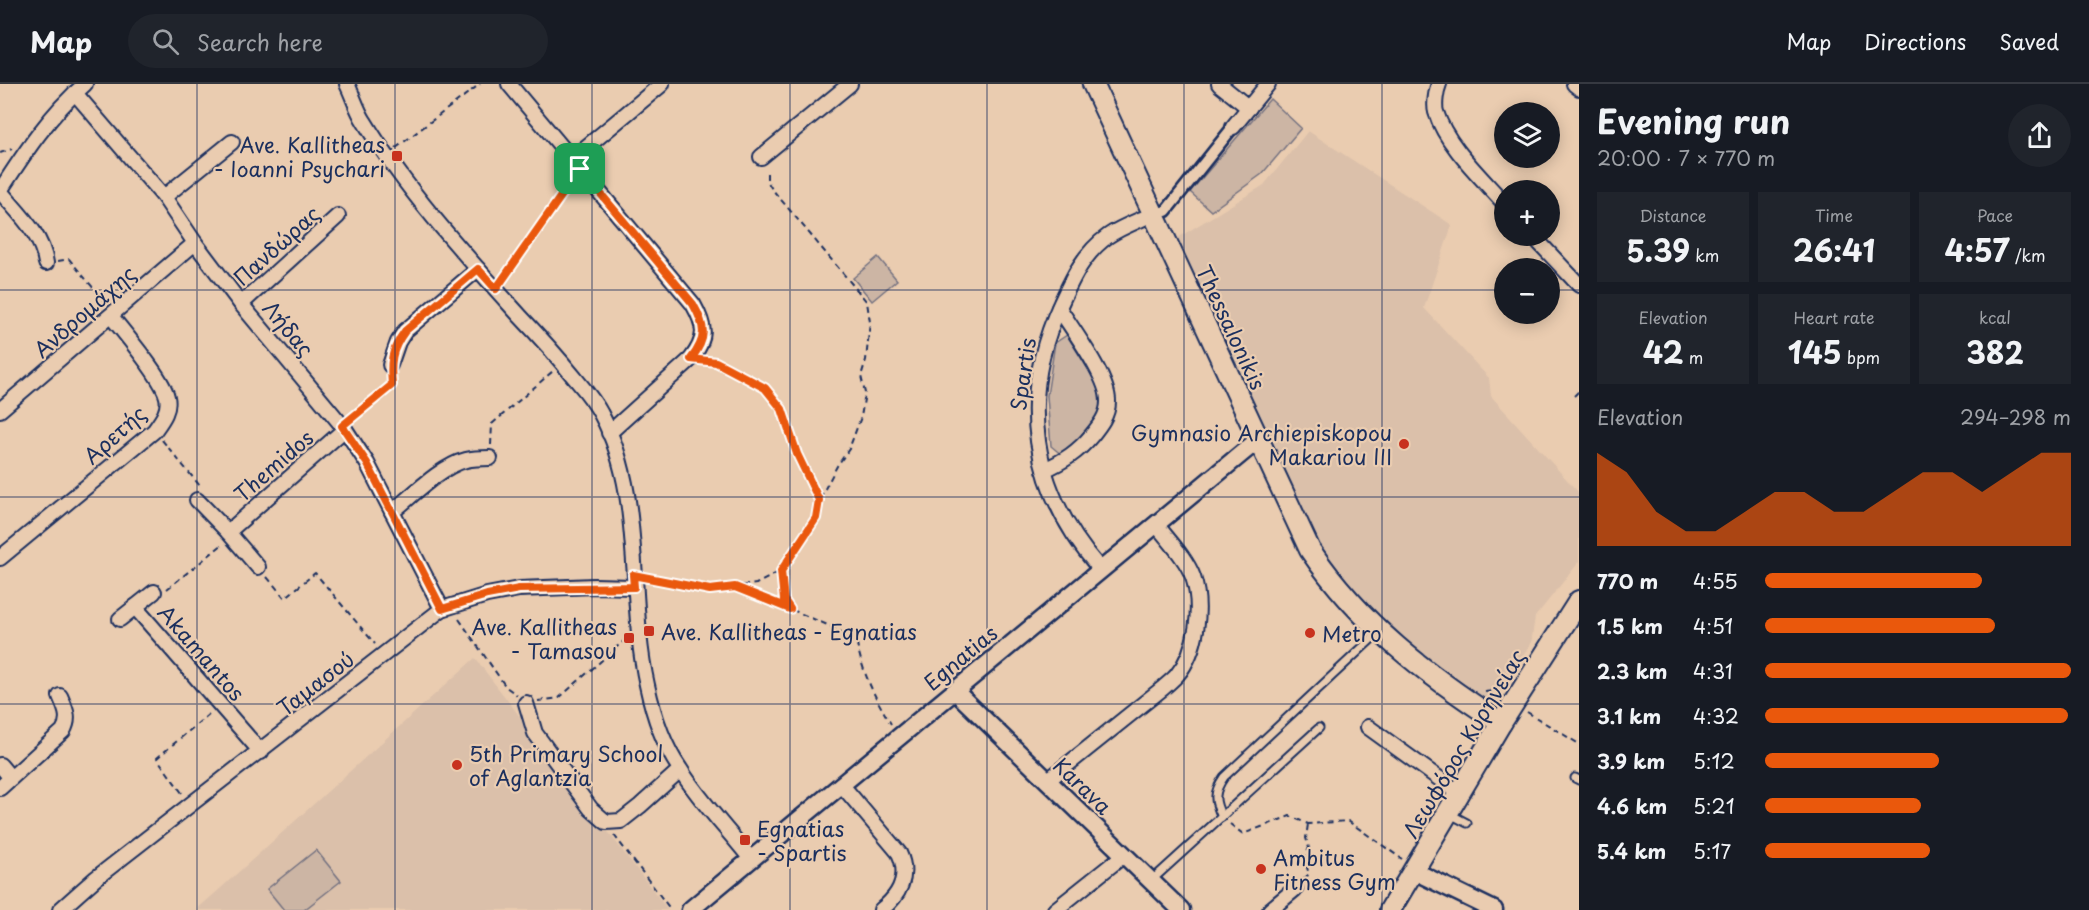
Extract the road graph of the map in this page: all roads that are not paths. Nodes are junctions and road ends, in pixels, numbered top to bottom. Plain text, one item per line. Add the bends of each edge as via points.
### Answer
1 (347, 84) edge
2 (509, 84) edge
3 (662, 84) edge
4 (850, 84) edge
5 (1093, 84) edge
6 (1219, 84) edge
7 (1268, 84) edge
8 (1574, 84) edge
9 (1436, 85) edge
10 (80, 88) edge
11 (1579, 88) edge
12 (1249, 108) junction
13 (1233, 127) joint
14 (232, 142) dead end
15 (764, 163) road end
16 (576, 164) junction
17 (0, 191) edge
18 (1494, 192) edge
19 (164, 197) junction
20 (1153, 214) junction
21 (338, 216) dead end
22 (195, 243) junction
23 (1542, 246) edge
24 (46, 263) road end
25 (478, 269) junction
26 (1579, 285) edge
27 (242, 304) junction
28 (1059, 308) junction
29 (113, 315) junction
30 (390, 365) road end
31 (0, 410) edge
32 (344, 428) junction
33 (609, 433) junction
34 (1258, 440) junction
35 (490, 458) road end
36 (1044, 470) junction
37 (197, 500) road end
38 (392, 513) junction
39 (1156, 524) junction
40 (230, 534) junction
41 (0, 558) edge
42 (258, 567) road end
43 (1100, 569) junction
44 (634, 581) junction
45 (154, 592) road end
46 (1579, 601) edge
47 (135, 607) junction
48 (446, 608) junction
49 (120, 619) dead end
50 (1379, 632) junction
51 (955, 691) junction
52 (60, 696) dead end
53 (526, 703) road end
54 (1501, 723) junction
55 (1368, 727) dead end
56 (1319, 728) dead end
57 (261, 752) junction
58 (0, 765) edge
59 (680, 770) junction
60 (11, 778) junction
61 (1047, 781) junction
62 (841, 784) junction
63 (0, 788) edge
64 (1460, 793) junction
65 (1448, 812) junction
66 (1222, 817) junction
67 (1467, 823) dead end
68 (1124, 855) junction
69 (750, 858) junction
70 (1409, 866) junction
71 (1152, 881) junction
72 (1295, 889) road end
73 (60, 910) edge
74 (690, 910) edge
75 (880, 910) edge
76 (1055, 910) edge
77 (1181, 910) edge
78 (1270, 910) edge
79 (1390, 910) edge
80 (1494, 910) edge

1 - 25 street via 363,119 387,155
2 - 16 street
3 - 16 street
4 - 15 street
5 - 20 main road, Thessalonikis
6 - 12 street
7 - 12 street
8 - 11 street
9 - 18 street via 1436,110 1446,133
10 - 17 street via 30,144
10 - 19 street, Λήδας
12 - 13 street
13 - 20 street via 1166,211
14 - 19 street
16 - 33 street via 693,304 704,332 701,346 691,359
17 - 24 street via 36,234
19 - 22 street, Λήδας
20 - 28 street, Spartis via 1108,236 1092,250 1077,269
20 - 34 main road, Thessalonikis
21 - 27 street, Πανδώρας
22 - 27 street, Λήδας
22 - 29 street, Ανδρομάχης
23 - 26 street
25 - 30 street via 405,331
25 - 33 street via 562,363 601,413
27 - 32 street, Λήδας
28 - 36 street, Spartis via 1049,328 1038,380 1037,446
28 - 36 street via 1102,381 1108,404 1103,420 1085,443 1064,462
29 - 31 street, Ανδρομάχης
29 - 41 street, Αρετής via 161,382 167,409 154,431
32 - 38 street, Λήδας
32 - 40 street, Themidos
33 - 44 street via 627,486
34 - 39 street, Egnatias
34 - 50 main road, Thessalonikis via 1310,550
35 - 38 street via 458,462
36 - 43 street, Spartis via 1076,538
37 - 40 street, Themidos
38 - 48 street, Λήδας
39 - 43 street, Egnatias
39 - 61 street via 1193,577 1197,617 1187,659 1163,688
40 - 42 street, Themidos
43 - 51 street, Egnatias
44 - 48 street, Ταμασού via 519,589
44 - 59 street via 647,686 668,748
45 - 47 street, Akamantos
46 - 54 main road, Λεωφόρος Κυρηνείας
47 - 49 street, Akamantos
47 - 57 street, Akamantos
48 - 57 street, Ταμασού
50 - 54 main road, Thessalonikis via 1419,666
50 - 66 lane via 1224,777 1215,803
51 - 61 street, Karava
51 - 62 street, Egnatias
52 - 60 street via 68,724
53 - 59 street via 535,733 591,809 606,822 621,821
54 - 64 main road, Λεωφόρος Κυρηνείας
55 - 64 street
56 - 66 lane
57 - 73 street, Ταμασού
58 - 60 street
59 - 69 street
60 - 63 street
61 - 68 street, Karava
62 - 69 street, Egnatias
62 - 75 street via 904,862 898,892
64 - 65 main road, Λεωφόρος Κυρηνείας
65 - 67 lane
65 - 70 main road, Λεωφόρος Κυρηνείας
66 - 71 lane
68 - 71 street, Karava
68 - 76 street
69 - 74 street, Egnatias
70 - 79 main road, Λεωφόρος Κυρηνείας
70 - 80 street
71 - 77 street, Karava
72 - 78 street

